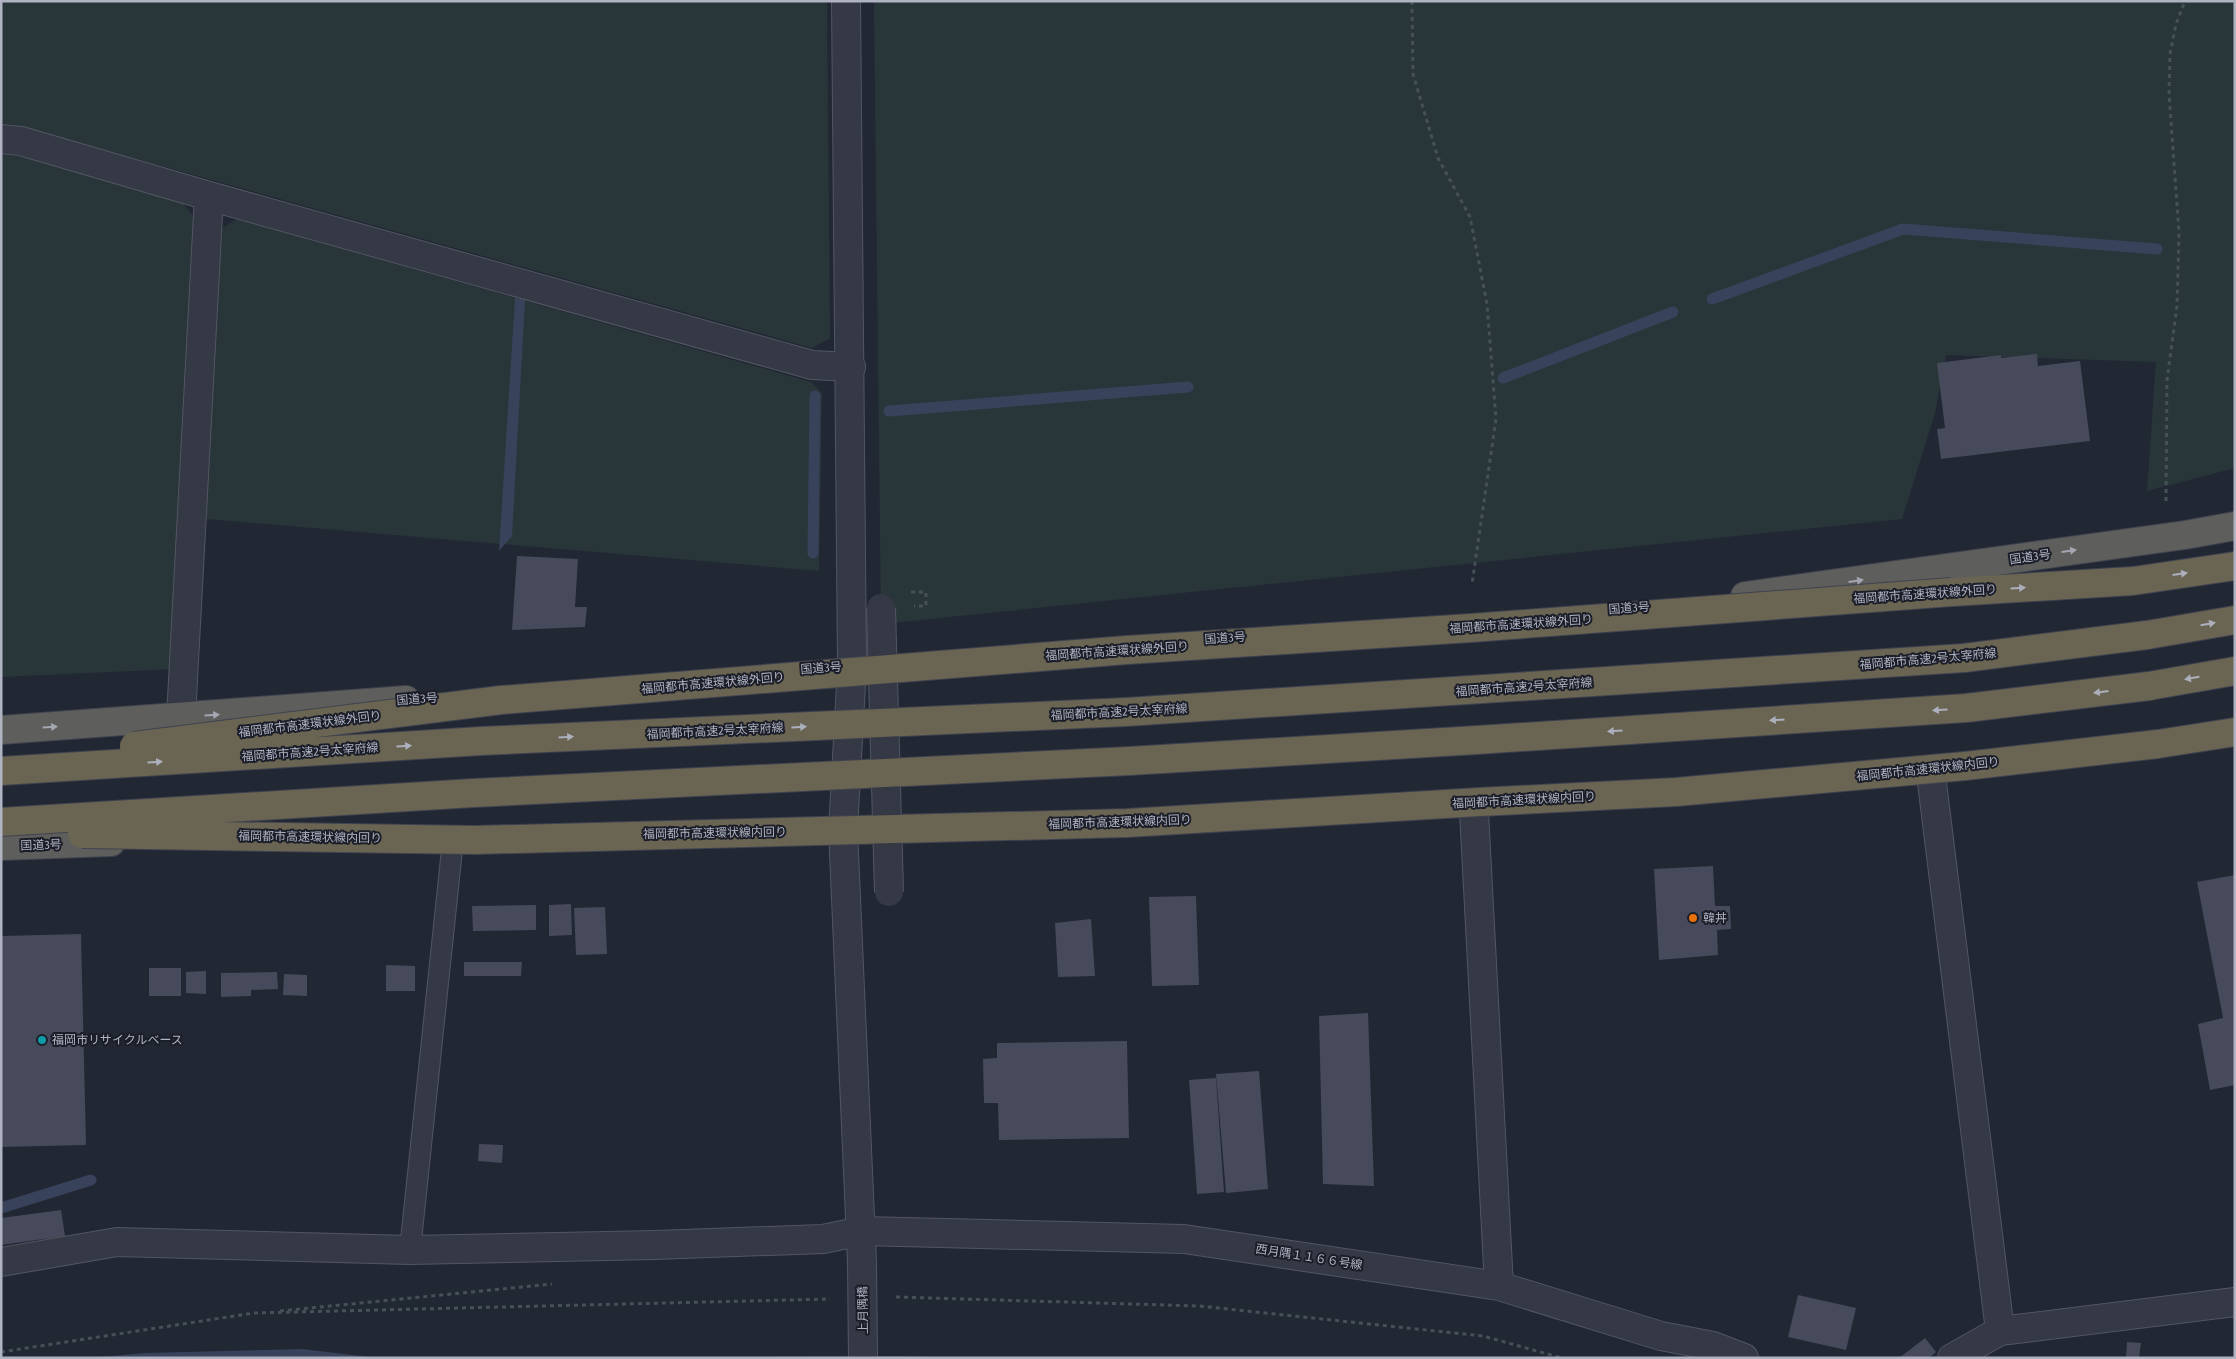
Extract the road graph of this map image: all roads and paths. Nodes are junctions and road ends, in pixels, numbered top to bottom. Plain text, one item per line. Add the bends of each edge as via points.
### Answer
1 (846, 1) edge
2 (1412, 1) edge
3 (2185, 1) edge
4 (1, 139) edge
5 (209, 196) junction
6 (851, 367) junction
7 (2166, 501) dead end
8 (2235, 526) edge
9 (2235, 566) edge
10 (1472, 584) dead end
11 (881, 608) dead end
12 (2235, 620) edge
13 (852, 666) junction
14 (2235, 671) edge
15 (181, 717) junction
16 (1, 730) edge
17 (2235, 733) edge
18 (1, 762) edge
19 (1, 771) edge
20 (1932, 783) junction
21 (1474, 812) junction
22 (1, 822) edge
23 (843, 830) junction
24 (1, 832) edge
25 (453, 840) junction
26 (1, 846) edge
27 (889, 892) dead end
28 (862, 1231) junction
29 (410, 1250) junction
30 (1, 1262) edge
31 (557, 1283) dead end
32 (1499, 1286) junction
33 (890, 1298) dead end
34 (831, 1299) dead end
35 (2235, 1302) edge
36 (254, 1313) junction
37 (2000, 1331) junction
38 (1661, 1336) junction
39 (1, 1352) edge
40 (864, 1358) edge
41 (1562, 1358) edge
42 (1708, 1358) edge
43 (1744, 1358) edge
44 (1952, 1358) edge

1 - 6 street, 上月隅橋
2 - 10 path via 1412,74 1438,158 1470,217 1487,304 1496,419
3 - 7 path via 2170,54 2168,94 2179,232 2177,306 2167,380
4 - 5 street
5 - 6 street via 812,365
5 - 15 street
6 - 13 street, 上月隅橋
13 -> 8 highway, 国道3号 via 1689,604
18 -> 9 highway, 福岡都市高速環状線外回り, bridge via 511,700 1127,650 2132,581
11 - 27 street, bridge
19 -> 12 highway, 福岡都市高速2号太宰府線, bridge via 481,741 1205,707 1964,658 2147,635
15 -> 13 highway, 国道3号
13 - 23 street, 上月隅橋
14 -> 22 highway, bridge via 2150,686 1966,708 1129,762 473,793
16 -> 15 highway, 国道3号
17 - 20 highway, 国道3号
17 - 24 highway, 福岡都市高速環状線内回り, bridge via 1965,766 1676,792 1127,823 475,840
20 - 21 highway, 国道3号
20 - 37 street
21 - 23 highway, 国道3号
21 - 32 street
23 - 25 highway, 国道3号
23 - 28 street, 上月隅橋
25 - 26 highway, 国道3号 via 141,841
25 - 29 lane
28 - 29 street, 西月隅１１６６号線 via 823,1239
28 - 32 street, 西月隅１１６６号線 via 1184,1238
28 - 40 street, 上月隅橋, bridge
29 - 30 street, 西月隅１１６６号線 via 117,1242
31 - 36 path
32 - 38 street, 西月隅１１６６号線
33 - 41 path via 1199,1306 1483,1336
34 - 36 path
35 - 37 street
36 - 39 path
37 - 44 street
38 - 42 street
38 - 43 street, 西月隅１１６６号線 via 1713,1346

